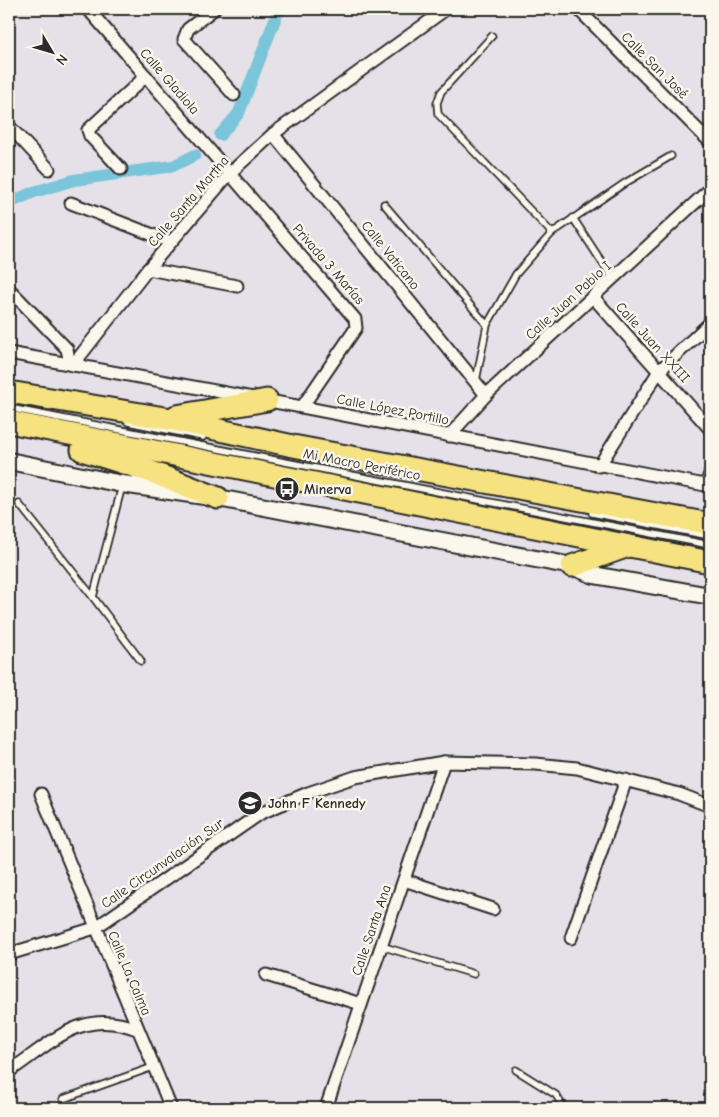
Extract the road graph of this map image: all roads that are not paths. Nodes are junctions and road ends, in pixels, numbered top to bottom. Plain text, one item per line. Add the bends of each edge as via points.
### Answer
1 (88, 9) edge
2 (214, 9) edge
3 (446, 9) edge
4 (578, 9) edge
5 (492, 36) dead end
6 (146, 76) junction
7 (234, 95) dead end
8 (9, 126) edge
9 (273, 134) junction
10 (710, 142) edge
11 (671, 156) dead end
12 (49, 169) dead end
13 (122, 169) dead end
14 (230, 173) junction
15 (710, 189) edge
16 (71, 203) dead end
17 (384, 204) dead end
18 (573, 218) junction
19 (552, 233) junction
20 (171, 242) junction
21 (148, 269) junction
22 (613, 279) junction
23 (237, 286) dead end
24 (9, 289) edge
25 (593, 297) junction
26 (710, 323) edge
27 (487, 325) junction
28 (9, 353) edge
29 (71, 365) junction
30 (659, 371) junction
31 (475, 382) junction
32 (486, 394) junction
33 (14, 397) edge
34 (9, 399) edge
35 (267, 400) junction
36 (302, 407) junction
37 (9, 408) edge
38 (165, 418) junction
39 (116, 420) dead end
40 (9, 422) edge
41 (710, 429) edge
42 (449, 436) junction
43 (9, 437) edge
44 (213, 439) dead end
45 (82, 450) junction
46 (9, 461) edge
47 (598, 466) junction
48 (266, 473) junction
49 (710, 474) edge
50 (122, 484) junction
51 (708, 486) edge
52 (218, 498) junction
53 (19, 504) dead end
54 (584, 511) dead end
55 (710, 524) edge
56 (710, 536) edge
57 (710, 545) edge
58 (628, 546) junction
59 (710, 562) edge
60 (572, 566) junction
61 (710, 596) edge
62 (92, 597) junction
63 (141, 661) dead end
64 (444, 762) junction
65 (626, 780) junction
66 (41, 794) dead end
67 (710, 806) edge
68 (404, 880) junction
69 (493, 909) dead end
70 (95, 928) junction
71 (571, 938) dead end
72 (381, 946) junction
73 (9, 954) edge
74 (474, 974) dead end
75 (266, 975) dead end
76 (361, 1004) junction
77 (137, 1028) junction
78 (153, 1067) junction
79 (11, 1070) dead end
80 (516, 1070) dead end
81 (63, 1099) dead end
82 (171, 1108) edge
83 (326, 1108) edge
84 (564, 1108) edge

1 - 6 street, Calle Gladiola
2 - 7 street via 188,29 184,39
3 - 9 street, Calle Santa Martha
4 - 10 street, Calle San José
5 - 19 lane via 441,92 438,114
6 - 13 street via 88,130 88,134
6 - 14 street, Calle Gladiola
8 - 12 street
9 - 14 street, Calle Santa Martha
9 - 31 street, Calle Vaticano
11 - 18 lane
14 - 20 street, Calle Santa Martha
14 - 36 street, Privada 3 Marías via 357,323
15 - 22 street, Calle Juan Pablo I
16 - 20 street
17 - 27 lane
18 - 19 lane
18 - 22 lane
19 - 27 lane via 516,274
20 - 21 street, Calle Santa Martha
21 - 23 street
21 - 29 street, Calle Santa Martha
22 - 25 street, Calle Juan Pablo I
24 - 29 street via 66,349
25 - 30 street, Calle Juan XXIII
25 - 32 street, Calle Juan Pablo I
26 - 30 street
27 - 31 lane
28 - 29 street, Calle López Portillo
29 - 35 street, Calle López Portillo
30 - 41 street, Calle Juan XXIII
30 - 47 street
31 - 32 street, Calle Vaticano
32 - 42 street, Calle Juan Pablo I
33 - 34 lane
33 - 38 highway
35 - 36 street, Calle López Portillo
35 - 38 highway
36 - 42 street, Calle López Portillo
37 - 57 lane, Mi Macro Periférico
38 - 55 highway via 293,446
39 - 44 lane
40 - 48 highway
42 - 47 street, Calle López Portillo
43 - 45 highway
45 - 48 highway via 238,476
45 - 52 highway
46 - 50 street
47 - 51 street, Calle López Portillo
48 - 58 highway
49 - 51 street
50 - 52 street
50 - 62 lane
52 - 60 street
53 - 62 lane
54 - 56 lane
58 - 59 highway
58 - 60 highway
60 - 61 street via 594,575
62 - 63 lane
64 - 65 street, Calle Circunvalación Sur via 577,768
64 - 68 street, Calle Santa Ana
64 - 70 street, Calle Circunvalación Sur via 355,777 261,813
65 - 67 street, Calle Circunvalación Sur
65 - 71 street
66 - 70 street, Calle La Calma
68 - 69 street
68 - 72 street, Calle Santa Ana
70 - 73 street, Calle Circunvalación Sur
70 - 77 street, Calle La Calma
72 - 74 lane
72 - 76 street, Calle Santa Ana
75 - 76 street
76 - 83 street, Calle Santa Ana
77 - 78 street, Calle La Calma
77 - 79 street via 118,1021 92,1022 72,1029
78 - 81 lane
78 - 82 street, Calle La Calma
80 - 84 lane via 556,1095

